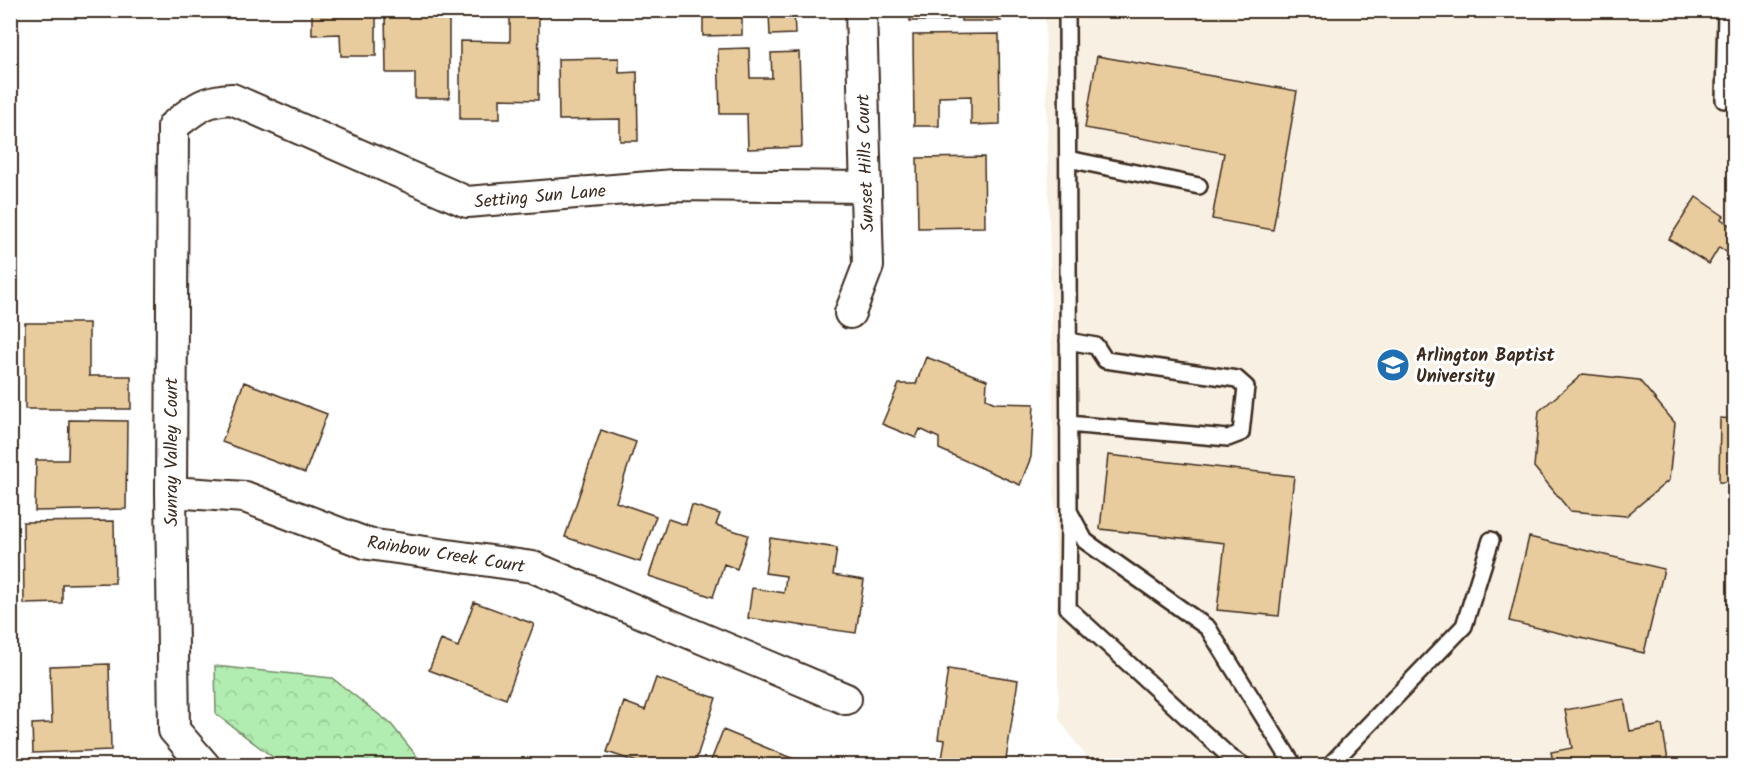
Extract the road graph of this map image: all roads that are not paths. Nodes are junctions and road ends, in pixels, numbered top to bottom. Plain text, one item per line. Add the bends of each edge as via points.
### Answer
1 (861, 10) edge
2 (1067, 10) edge
3 (1726, 10) edge
4 (1724, 100) dead end
5 (173, 126) joint
6 (1068, 159) junction
7 (1200, 186) dead end
8 (865, 187) junction
9 (850, 313) dead end
10 (1068, 341) junction
11 (1068, 424) junction
12 (171, 492) junction
13 (1069, 511) junction
14 (1491, 540) dead end
15 (846, 699) dead end
16 (205, 765) edge
17 (1244, 765) edge
18 (1294, 765) edge
19 (1329, 765) edge

1 - 8 street, Sunset Hills Court
2 - 6 lane
3 - 4 lane
5 - 8 street, Setting Sun Lane via 212,99 232,99 467,202 674,185
5 - 12 street, Sunray Valley Court
6 - 7 lane
6 - 10 lane
8 - 9 street, Sunset Hills Court via 868,266
10 - 11 lane
10 - 11 lane via 1096,346 1105,360 1238,379 1246,387 1240,433 1228,438
11 - 13 lane
12 - 15 street, Rainbow Creek Court via 245,497 368,544 534,567
12 - 16 street, Sunray Valley Court via 174,730
13 - 17 lane via 1068,608
13 - 18 lane via 1085,541 1208,628
14 - 19 lane via 1464,626

